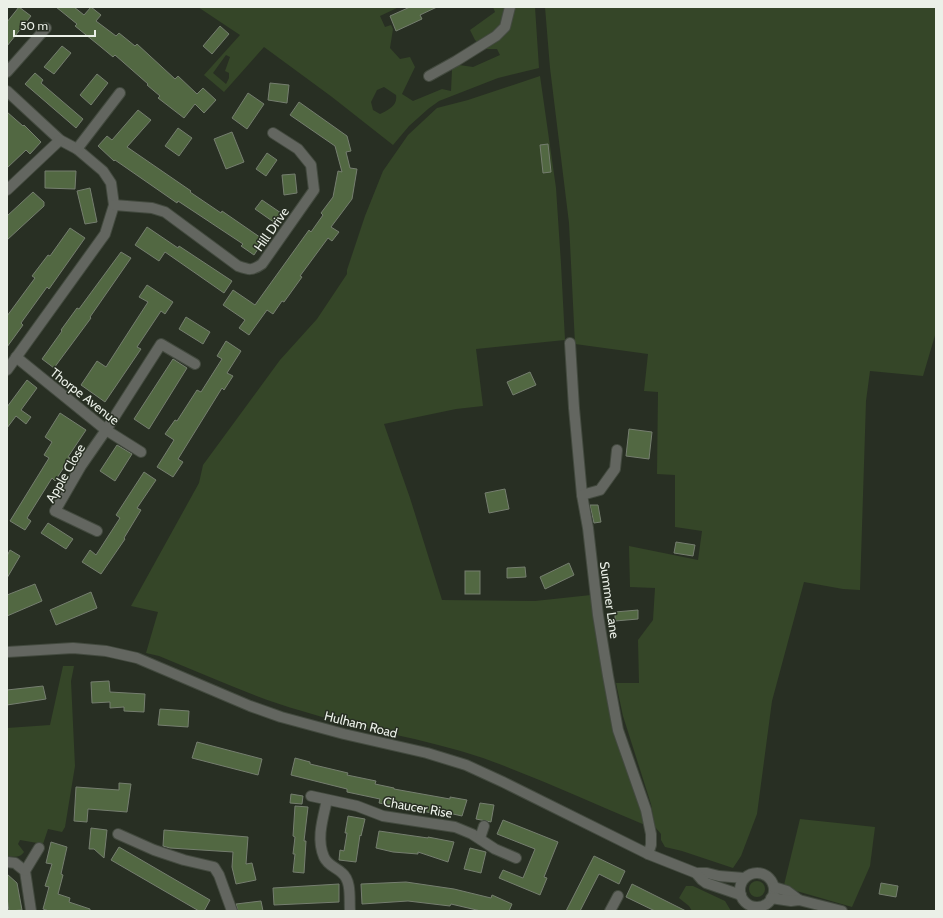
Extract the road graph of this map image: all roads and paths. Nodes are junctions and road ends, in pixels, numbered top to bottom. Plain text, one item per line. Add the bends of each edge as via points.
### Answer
1 (510, 7) edge
2 (46, 28) dead end
3 (7, 72) edge
4 (429, 76) dead end
5 (7, 91) edge
6 (120, 93) dead end
7 (273, 134) dead end
8 (60, 140) junction
9 (77, 148) junction
10 (7, 190) edge
11 (114, 205) junction
12 (570, 343) dead end
13 (16, 357) junction
14 (195, 364) dead end
15 (7, 370) edge
16 (106, 430) junction
17 (617, 450) dead end
18 (141, 452) dead end
19 (582, 494) junction
20 (97, 531) dead end
21 (7, 652) edge
22 (311, 796) dead end
23 (327, 800) junction
24 (484, 826) dead end
25 (118, 834) dead end
26 (480, 838) junction
27 (39, 848) dead end
28 (648, 854) junction
29 (516, 858) dead end
30 (7, 862) edge
31 (25, 870) junction
32 (696, 873) junction
33 (744, 878) junction
34 (774, 887) junction
35 (618, 896) dead end
36 (771, 898) junction
37 (799, 900) junction
38 (743, 903) edge
39 (759, 908) edge
40 (612, 910) edge
41 (31, 911) edge
42 (232, 911) edge
43 (350, 911) edge
44 (842, 911) edge

1 - 4 street via 505,27 496,36
2 - 3 street
5 - 8 street
6 - 9 street
7 - 11 street, Hill Drive via 298,149 311,165 314,190 262,264 255,269 248,270 238,266 165,212 152,208
8 - 9 street
8 - 10 street
9 - 11 street via 103,171 111,183
11 - 13 street via 105,234
12 - 19 street, Summer Lane
13 - 15 street
13 - 16 street, Thorpe Avenue
14 - 16 street via 161,344
16 - 18 street, Thorpe Avenue
16 - 20 street, Apple Close via 81,466 56,511
17 - 19 street via 615,469 600,490
19 - 28 street, Summer Lane via 608,676 618,730 646,810 651,834
21 - 28 street, Hulham Road via 73,648 106,651 137,658 281,717 466,765
22 - 23 street, Chaucer Rise
23 - 26 street, Chaucer Rise via 357,806 383,816 454,826
23 - 43 street via 320,842 324,858 343,873 348,884
24 - 26 street
25 - 42 street via 145,840 184,860 214,867
26 - 29 street, Chaucer Rise via 488,846
27 - 31 street
28 - 32 street, Hulham Road
30 - 31 street via 15,863
31 - 41 street
32 - 33 street, Hulham Road
32 - 38 street, Hulham Road via 706,883
33 - 34 street, Hulham Road via 759,872 766,875
33 - 38 street via 739,889
34 - 36 street
34 - 37 street, Hulham Road via 787,891
35 - 40 street
36 - 37 street, Hulham Road
36 - 39 street, Hulham Road
37 - 44 street, Hulham Road
38 - 39 street, Hulham Road

